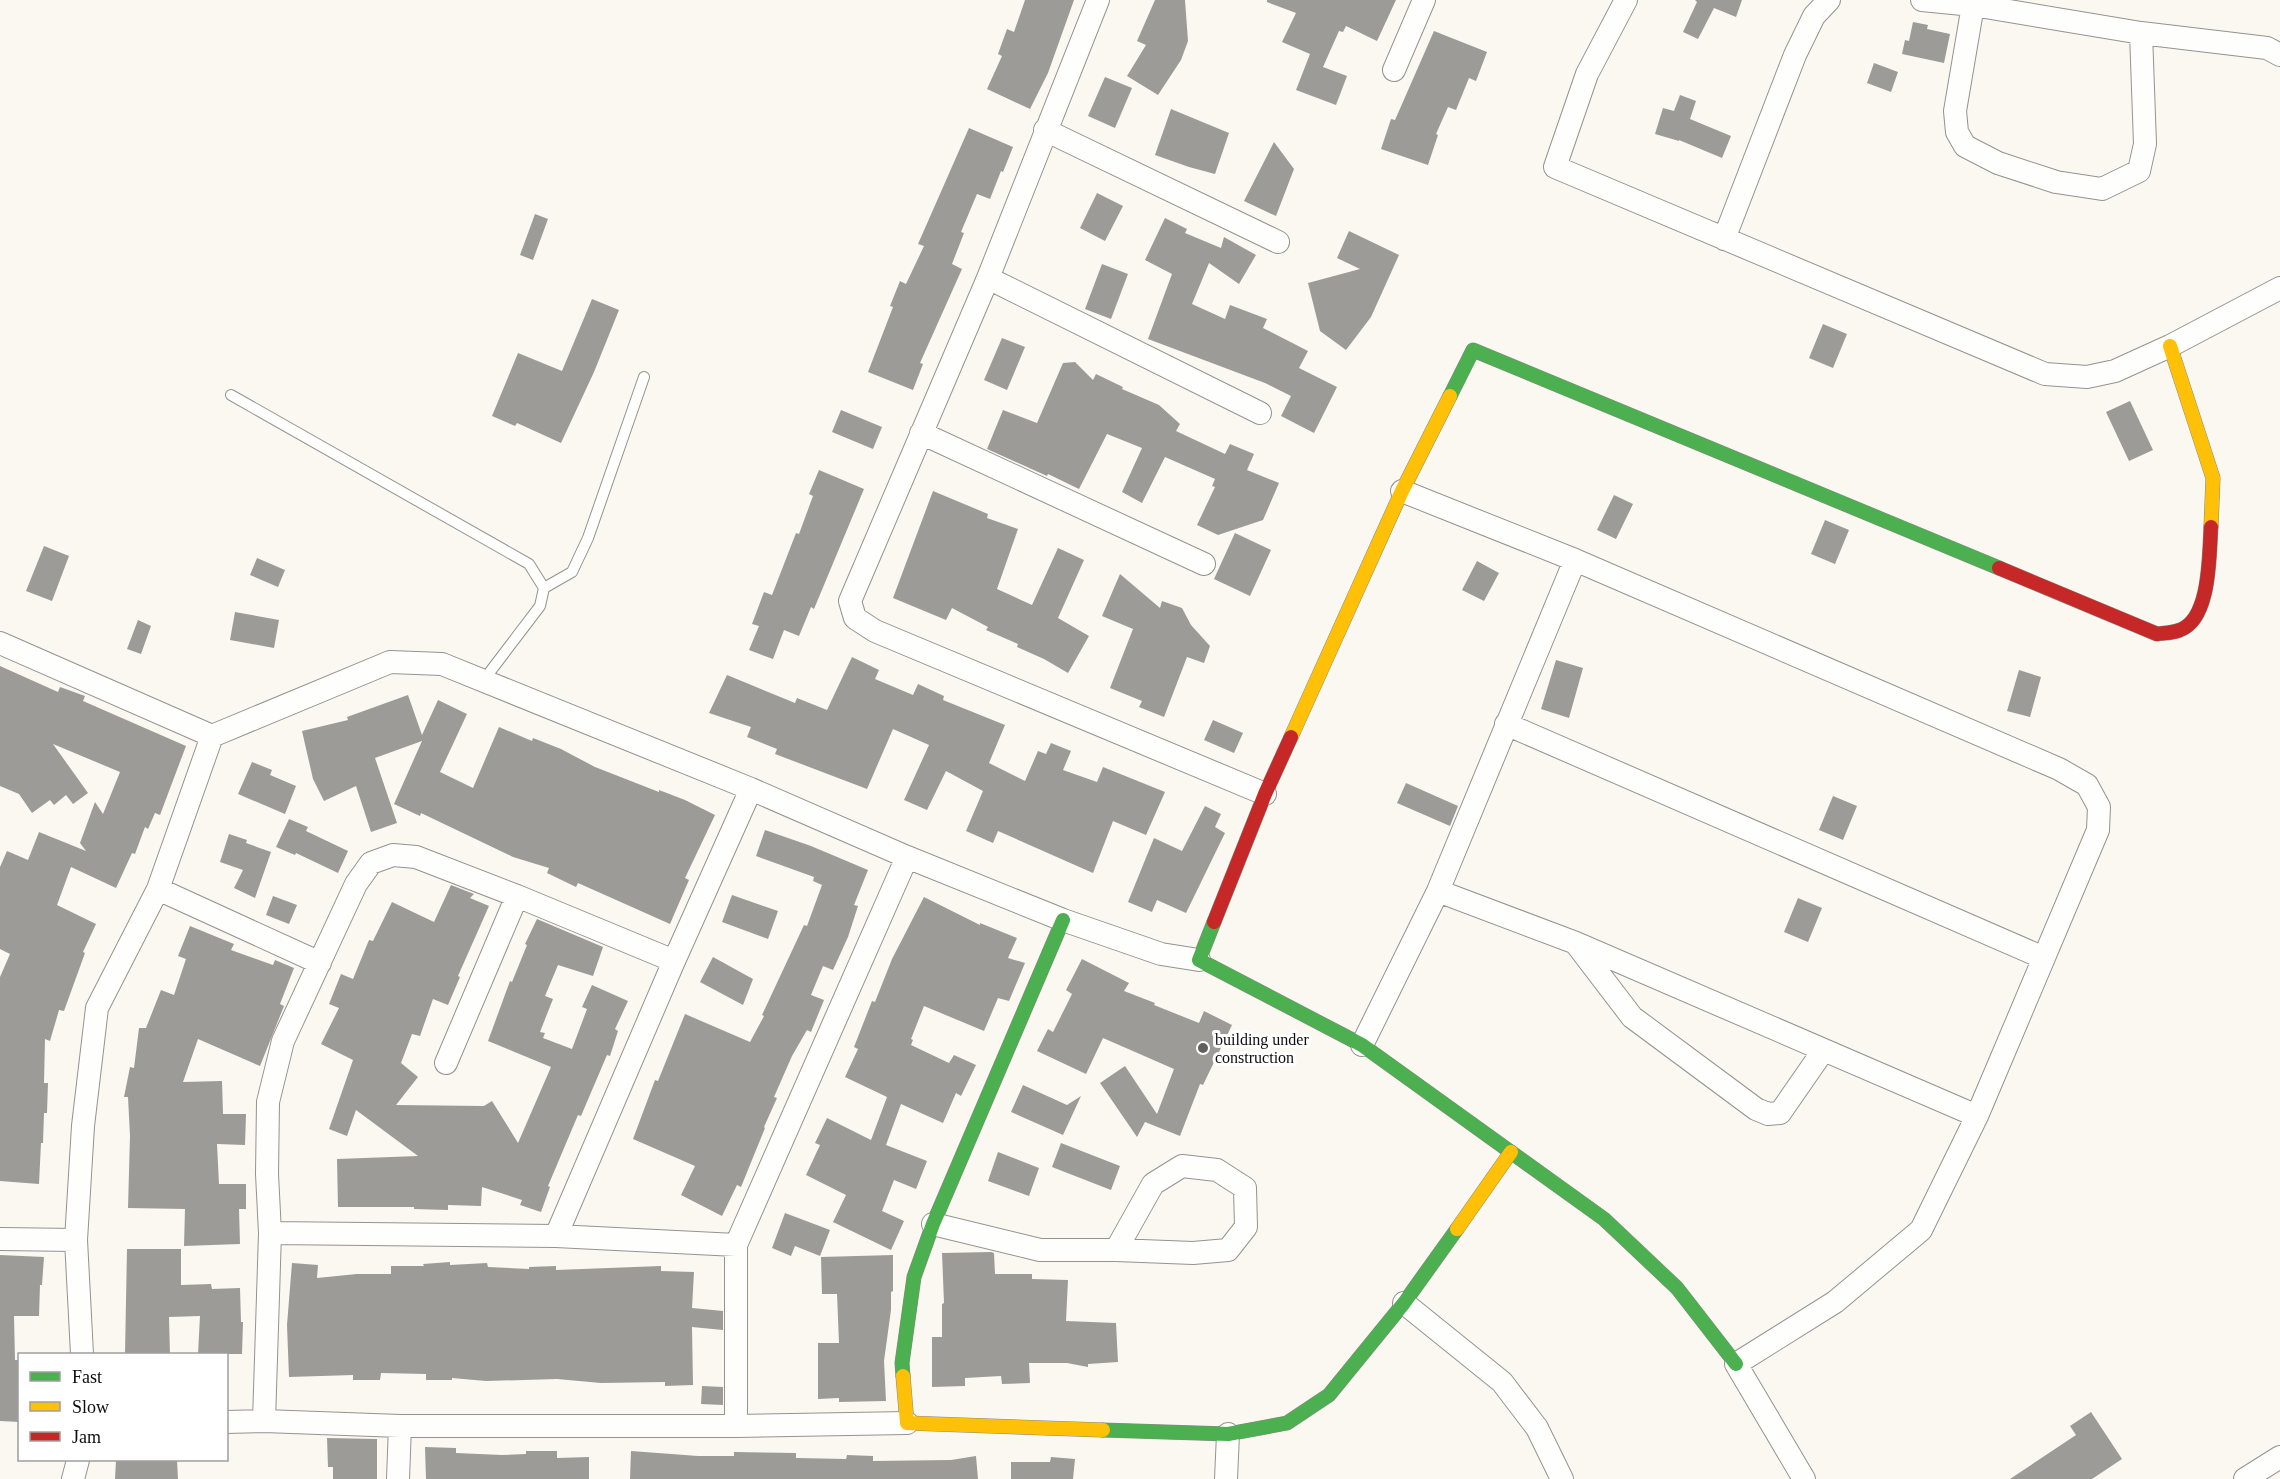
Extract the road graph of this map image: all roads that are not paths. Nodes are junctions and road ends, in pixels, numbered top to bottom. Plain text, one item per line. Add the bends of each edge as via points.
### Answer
1 (1098, 0) edge
2 (1424, 0) edge
3 (1626, 0) edge
4 (1829, 0) edge
5 (1922, 0) edge
6 (1973, 5) junction
7 (2141, 33) junction
8 (2280, 55) edge
9 (1394, 70) dead end
10 (1045, 130) junction
11 (1724, 239) junction
12 (1278, 242) dead end
13 (988, 278) junction
14 (2280, 288) edge
15 (2170, 346) junction
16 (644, 377) dead end
17 (231, 395) dead end
18 (1260, 413) dead end
19 (921, 433) junction
20 (1402, 490) junction
21 (1575, 560) junction
22 (1204, 564) dead end
23 (544, 588) junction
24 (0, 643) edge
25 (483, 681) junction
26 (1506, 724) junction
27 (212, 736) junction
28 (751, 789) junction
29 (1265, 794) junction
30 (907, 857) junction
31 (158, 889) junction
32 (1438, 891) junction
33 (517, 896) junction
34 (1063, 920) junction
35 (1576, 943) junction
36 (2044, 958) junction
37 (1199, 960) junction
38 (674, 961) junction
39 (320, 963) junction
40 (1362, 1045) junction
41 (1823, 1051) junction
42 (446, 1063) dead end
43 (1977, 1116) junction
44 (1510, 1152) junction
45 (933, 1224) junction
46 (270, 1233) junction
47 (556, 1236) junction
48 (0, 1239) edge
49 (76, 1240) junction
50 (736, 1245) junction
51 (1116, 1250) junction
52 (1404, 1303) junction
53 (82, 1353) edge
54 (1736, 1364) junction
55 (264, 1421) junction
56 (228, 1422) edge
57 (907, 1423) junction
58 (400, 1426) junction
59 (736, 1426) junction
60 (1228, 1434) junction
61 (2280, 1457) edge
62 (78, 1461) edge
63 (73, 1479) edge
64 (398, 1479) edge
65 (1226, 1479) edge
66 (1562, 1479) edge
67 (1804, 1479) edge
68 (2245, 1479) edge

1 - 10 street
2 - 9 street
3 - 11 street via 1587,74 1555,166
4 - 11 street via 1814,16 1795,55
5 - 6 street
6 - 7 street
6 - 7 street via 1955,111 1957,132 1965,146 1990,159 2056,182 2102,189 2139,171 2145,144
7 - 8 street via 2267,48
10 - 12 street
10 - 13 street
11 - 15 street via 2045,374 2087,377 2115,371
13 - 18 street
13 - 19 street
14 - 15 street
15 - 20 street via 2213,478 2208,584 2196,616 2182,630 2157,634 1473,350
16 - 23 lane via 588,538 572,572
17 - 23 lane via 529,564
19 - 22 street
19 - 29 street via 849,601 855,618 885,636
20 - 21 street
20 - 29 street
21 - 26 street
21 - 36 street via 2059,769 2087,785 2099,807 2098,830
23 - 25 lane via 540,606
24 - 27 street
25 - 27 street via 442,664 390,662
25 - 28 street
26 - 32 street
26 - 36 street
27 - 31 street
28 - 30 street
28 - 38 street
29 - 37 street
30 - 34 street
30 - 50 street
31 - 39 street
31 - 49 street via 97,1008 83,1126
32 - 35 street
32 - 40 street
33 - 38 street
33 - 39 street via 416,857 393,855 371,864 356,884
33 - 42 street
34 - 37 street via 1161,954
34 - 45 street
35 - 41 street
35 - 41 street via 1632,1017 1755,1109 1780,1113
36 - 43 street
37 - 40 street
38 - 47 street
39 - 46 street via 283,1041 268,1102
40 - 44 street
41 - 43 street
43 - 54 street via 1921,1230 1836,1302
44 - 52 street
44 - 54 street via 1620,1234 1677,1288
45 - 51 street via 1040,1250
45 - 57 street via 914,1277 904,1352
46 - 47 street
46 - 55 street
47 - 50 street
48 - 49 street
49 - 53 street
50 - 59 street
51 - 51 street via 1228,1250 1246,1227 1245,1188 1217,1170 1182,1166 1153,1184
52 - 60 street via 1329,1395 1287,1423
52 - 66 street via 1502,1382 1537,1428
54 - 67 street
55 - 56 street
55 - 58 street
57 - 59 street
57 - 60 street
58 - 59 street
58 - 64 street
60 - 65 street
61 - 68 street
62 - 63 street

